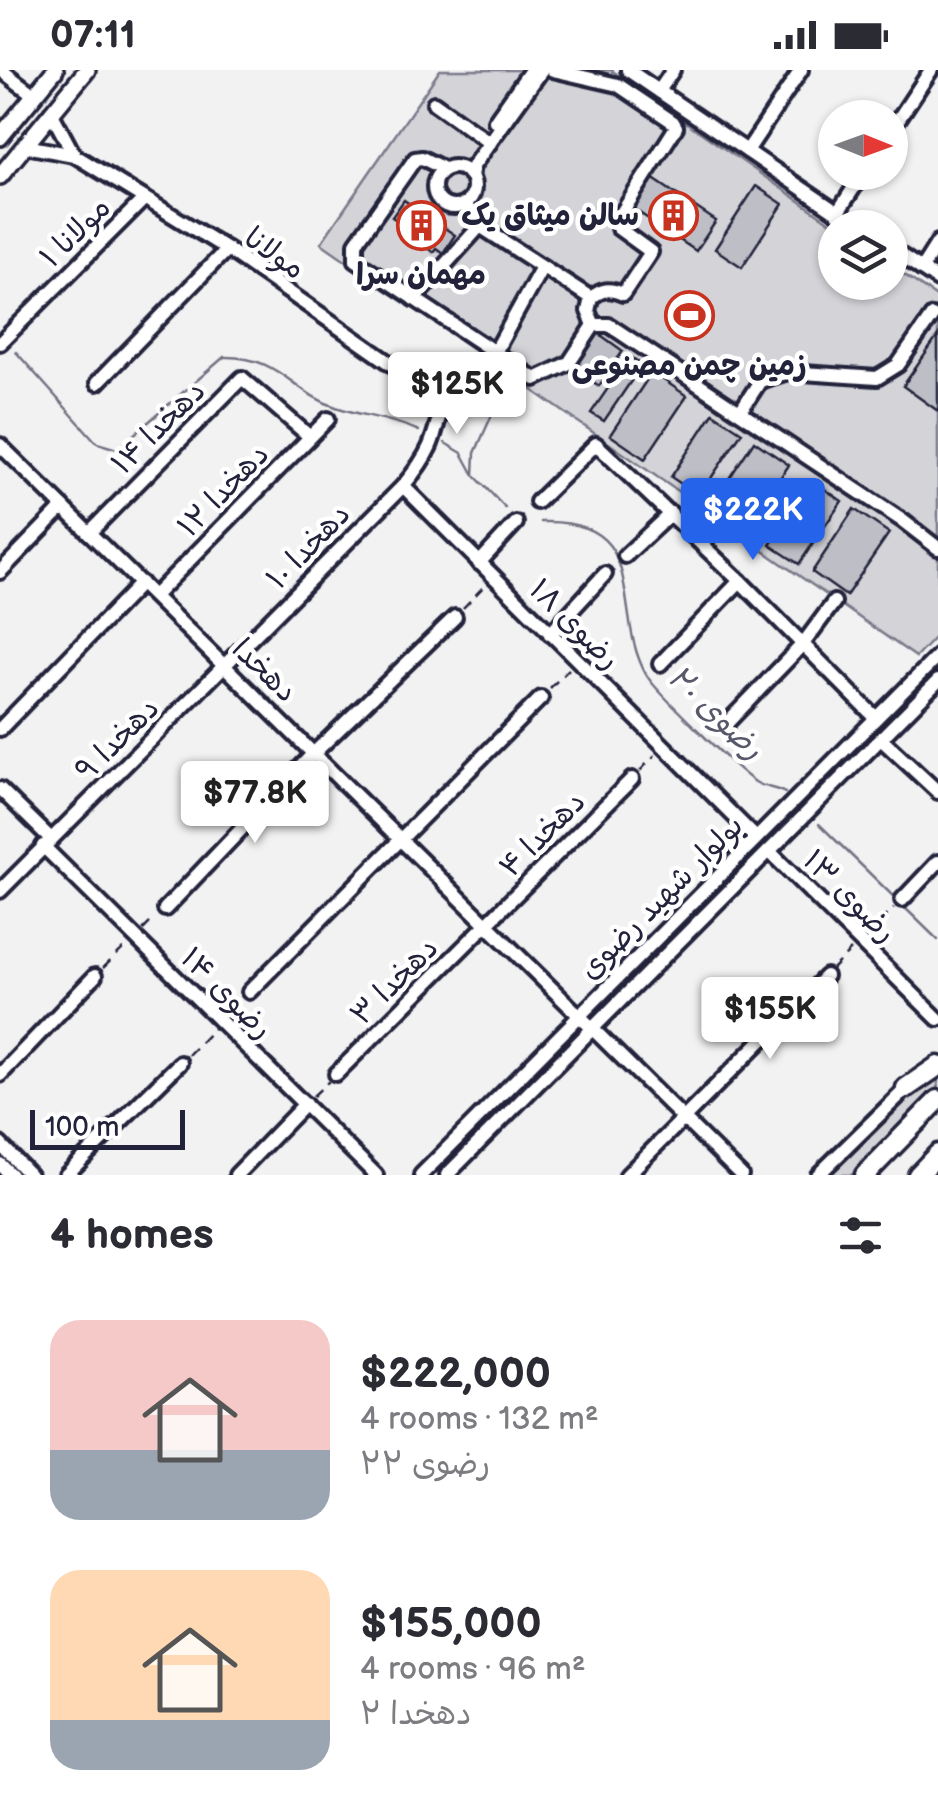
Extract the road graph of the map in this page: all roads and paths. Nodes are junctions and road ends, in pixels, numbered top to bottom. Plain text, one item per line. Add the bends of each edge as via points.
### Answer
1 (1, 70) edge
2 (55, 70) edge
3 (88, 70) edge
4 (531, 70) edge
5 (542, 70) edge
6 (553, 70) edge
7 (628, 70) edge
8 (673, 70) edge
9 (801, 70) edge
10 (931, 70) edge
11 (659, 91) junction
12 (34, 95) junction
13 (434, 103) dead end
14 (908, 105) edge
15 (51, 112) junction
16 (0, 137) edge
17 (486, 140) junction
18 (24, 146) junction
19 (746, 150) junction
20 (74, 155) junction
21 (458, 167) junction
22 (442, 168) junction
23 (0, 176) edge
24 (471, 176) junction
25 (144, 198) junction
26 (465, 204) junction
27 (835, 210) edge
28 (480, 226) junction
29 (938, 242) edge
30 (227, 249) junction
31 (908, 260) edge
32 (542, 267) junction
33 (920, 268) junction
34 (938, 280) edge
35 (590, 298) junction
36 (414, 299) junction
37 (932, 316) dead end
38 (594, 325) junction
39 (0, 343) edge
40 (495, 352) junction
41 (98, 383) dead end
42 (740, 412) junction
43 (328, 419) dead end
44 (309, 436) junction
45 (0, 445) edge
46 (426, 459) joint
47 (402, 486) junction
48 (537, 502) dead end
49 (63, 507) junction
50 (671, 513) junction
51 (516, 523) dead end
52 (89, 533) junction
53 (938, 548) edge
54 (625, 556) dead end
55 (479, 563) junction
56 (0, 572) edge
57 (606, 574) dead end
58 (493, 577) junction
59 (740, 581) junction
60 (141, 584) junction
61 (154, 596) junction
62 (834, 602) dead end
63 (455, 617) joint
64 (550, 634) junction
65 (803, 644) junction
66 (938, 656) edge
67 (577, 661) junction
68 (660, 664) dead end
69 (226, 666) junction
70 (938, 681) edge
71 (541, 698) joint
72 (876, 718) junction
73 (724, 726) dead end
74 (0, 729) edge
75 (880, 739) junction
76 (662, 746) junction
77 (314, 754) junction
78 (632, 780) joint
79 (0, 789) edge
80 (938, 792) edge
81 (401, 838) junction
82 (756, 838) junction
83 (47, 842) junction
84 (769, 851) junction
85 (938, 862) edge
86 (0, 891) edge
87 (902, 900) dead end
88 (165, 909) dead end
89 (488, 924) junction
90 (95, 976) dead end
91 (826, 976) dead end
92 (249, 992) dead end
93 (580, 1014) junction
94 (938, 1019) edge
95 (593, 1026) junction
96 (938, 1056) edge
97 (180, 1063) dead end
98 (938, 1066) edge
99 (336, 1074) joint
100 (0, 1075) edge
101 (906, 1088) junction
102 (938, 1100) edge
103 (305, 1104) junction
104 (684, 1118) junction
105 (0, 1144) edge
106 (938, 1154) edge
107 (0, 1164) edge
108 (11, 1175) edge
109 (30, 1175) edge
110 (66, 1175) edge
111 (236, 1175) edge
112 (376, 1175) edge
113 (421, 1175) edge
114 (447, 1175) edge
115 (626, 1175) edge
116 (741, 1175) edge
117 (818, 1175) edge
118 (864, 1175) edge
119 (918, 1175) edge

1 - 12 street
2 - 12 main road
3 - 15 main road
4 - 17 street
5 - 17 street
6 - 35 street via 618,85 676,127 618,219 618,228 651,252 623,294 612,289
7 - 11 street
8 - 11 street
9 - 19 street
10 - 14 street
11 - 19 street
12 - 16 main road
13 - 17 street
15 - 18 main road
15 - 20 street
17 - 21 street
17 - 24 street
18 - 20 street
18 - 23 main road
19 - 27 street
20 - 25 street, مولانا
21 - 22 street
21 - 24 street
22 - 26 street via 434,182 436,198 450,207
22 - 36 street via 414,160 356,243 356,260
24 - 26 street via 474,191
25 - 30 street, مولانا
25 - 39 street, مولانا ۱
26 - 28 street
28 - 32 street
28 - 36 street
29 - 33 street
30 - 41 street
30 - 46 street, مولانا via 443,400
31 - 33 street
32 - 35 street
32 - 40 street
33 - 34 street
35 - 38 street
36 - 40 street
37 - 42 street via 898,364 877,378 788,372 760,381
38 - 40 street via 569,363 536,379
38 - 42 street via 609,325
42 - 53 street
43 - 44 street, دهخدا ۱۲
44 - 52 street, دهخدا ۱۴ via 242,378
44 - 61 street, دهخدا ۱۲
45 - 49 street, دهخدا
46 - 47 street, دهخدا ۱۰
47 - 55 street, رضوی ۱۸
47 - 69 street, دهخدا ۱۰
48 - 50 street via 596,444
49 - 52 street, دهخدا
49 - 56 street
50 - 54 street
50 - 59 street
51 - 55 street
52 - 60 street, دهخدا
55 - 58 street, رضوی ۱۸
57 - 64 street
58 - 63 path
58 - 64 street, رضوی ۱۸
59 - 65 street
59 - 68 street
60 - 61 street, دهخدا
60 - 74 street
61 - 69 street, دهخدا
62 - 65 street
63 - 77 street
64 - 67 street, رضوی ۱۸
65 - 72 street
65 - 73 street
66 - 72 street, بولوار شهید رضوی
67 - 71 path
67 - 76 street, رضوی ۱۸
69 - 77 street, دهخدا
69 - 83 street, دهخدا ۹
70 - 75 street, بولوار شهید رضوی
71 - 81 street
72 - 82 street, بولوار شهید رضوی
75 - 80 street
75 - 84 street, بولوار شهید رضوی
76 - 78 path
76 - 82 street, رضوی ۱۸
77 - 81 street, دهخدا
77 - 88 street
78 - 89 street, دهخدا ۴
79 - 83 street, رضوی ۱۴
81 - 89 street, دهخدا
81 - 92 street
82 - 93 street, بولوار شهید رضوی
83 - 86 street, دهخدا ۹
83 - 103 street, رضوی ۱۴
84 - 94 street, رضوی ۱۳
84 - 95 street, بولوار شهید رضوی
85 - 87 street
89 - 93 street, دهخدا
89 - 99 street, دهخدا ۳
90 - 100 street
91 - 104 street
93 - 95 street, دهخدا
93 - 113 street, بولوار شهید رضوی
95 - 104 street
95 - 114 street, بولوار شهید رضوی
96 - 101 street
97 - 110 street
98 - 101 highway
99 - 103 path
101 - 117 street
102 - 118 highway
103 - 111 street
103 - 112 street, رضوی ۱۴
104 - 115 street
104 - 116 street
105 - 109 street
106 - 119 highway
107 - 108 street

